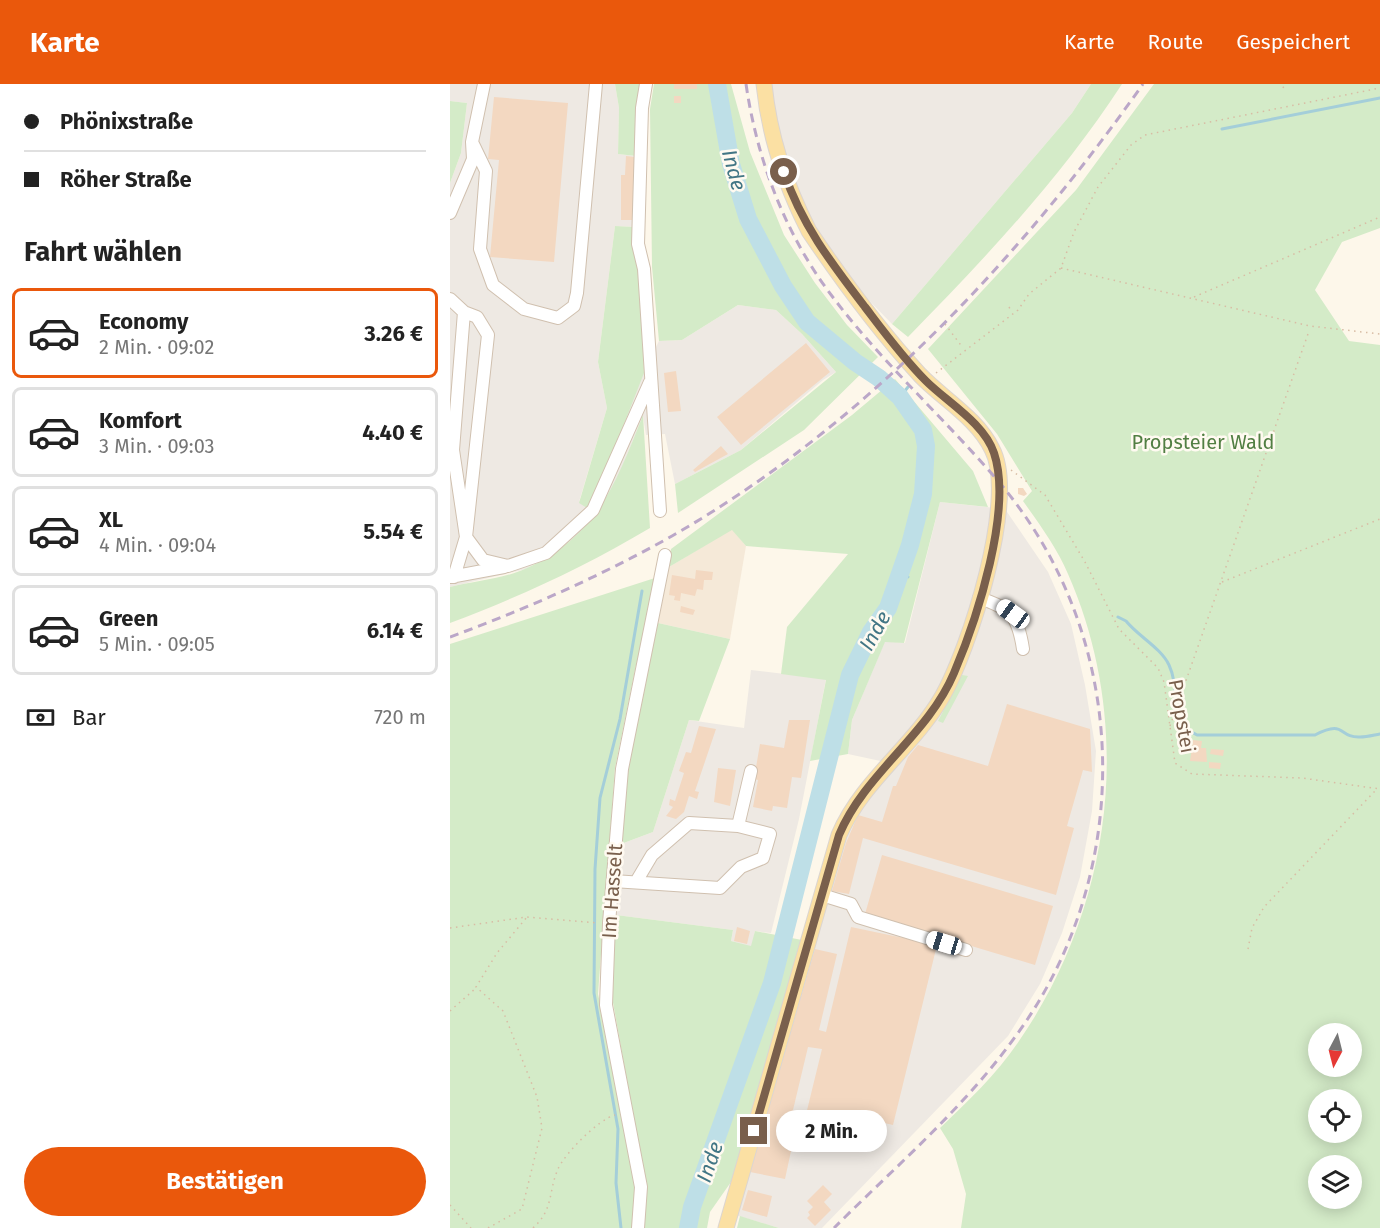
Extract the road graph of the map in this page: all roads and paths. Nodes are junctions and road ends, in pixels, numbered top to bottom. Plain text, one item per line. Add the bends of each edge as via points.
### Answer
1 (484, 84) edge
2 (596, 84) edge
3 (646, 84) edge
4 (764, 84) edge
5 (1285, 84) edge
6 (1283, 88) dead end
7 (1380, 88) edge
8 (472, 142) junction
9 (450, 213) edge
10 (1380, 217) edge
11 (1061, 268) junction
12 (1194, 297) junction
13 (450, 299) edge
14 (1009, 307) dead end
15 (464, 312) junction
16 (1013, 313) junction
17 (945, 324) dead end
18 (1309, 331) dead end
19 (1380, 334) edge
20 (964, 349) junction
21 (923, 378) junction
22 (650, 382) junction
23 (998, 480) junction
24 (660, 511) dead end
25 (1380, 519) edge
26 (466, 537) junction
27 (665, 555) dead end
28 (508, 566) junction
29 (452, 577) edge
30 (1222, 582) junction
31 (979, 598) junction
32 (1023, 649) dead end
33 (1170, 727) junction
34 (751, 771) dead end
35 (1380, 789) edge
36 (1376, 790) junction
37 (738, 826) junction
38 (613, 881) junction
39 (636, 882) junction
40 (822, 896) junction
41 (527, 917) junction
42 (599, 923) dead end
43 (450, 928) edge
44 (1248, 949) dead end
45 (966, 950) dead end
46 (476, 987) junction
47 (450, 1011) edge
48 (617, 1115) dead end
49 (450, 1205) edge
50 (471, 1228) edge
51 (488, 1228) edge
52 (533, 1228) edge
53 (638, 1228) edge
54 (726, 1228) edge

1 - 8 street
2 - 8 street via 577,293 574,306 558,318 524,309 493,285 480,249 486,171
3 - 22 street via 638,244 644,269
4 - 21 main road via 780,157 809,231
5 - 6 path
7 - 11 path via 1145,135 1131,145 1098,187 1074,232
8 - 9 street via 472,159
10 - 12 path
11 - 12 path
11 - 16 path
12 - 19 path via 1310,326
13 - 15 street
14 - 16 path
15 - 26 street via 453,450
15 - 26 street via 477,317 488,335
16 - 20 path
17 - 20 path
18 - 30 path
20 - 21 path
21 - 23 main road via 980,430 993,450
22 - 24 street
22 - 28 street via 593,510 546,553
23 - 31 main road via 1000,513
23 - 33 path, Propstei via 1006,465 1045,495 1119,629 1158,668 1164,682
25 - 30 path
26 - 28 street via 483,560
26 - 29 street
27 - 38 street, Im Hasselt via 622,769
28 - 29 street
30 - 33 path
31 - 32 street via 1013,614
31 - 40 main road via 959,660 942,696 844,823
33 - 36 path, Propstei via 1175,763 1192,774 1302,778
34 - 37 street
35 - 36 path, Propstei
36 - 44 path via 1264,907 1252,928
37 - 39 street via 689,823 652,855
37 - 39 street via 770,834 768,842 763,858 741,867 720,888
38 - 39 street
38 - 53 street, Im Hasselt via 606,1005 641,1187
40 - 45 street via 851,904 858,917
40 - 54 main road
41 - 42 path
41 - 43 path
41 - 46 path via 497,953
46 - 47 path
46 - 51 path via 502,1011 537,1097 542,1128 522,1209
48 - 52 path via 606,1117 558,1168 549,1206
49 - 50 path

